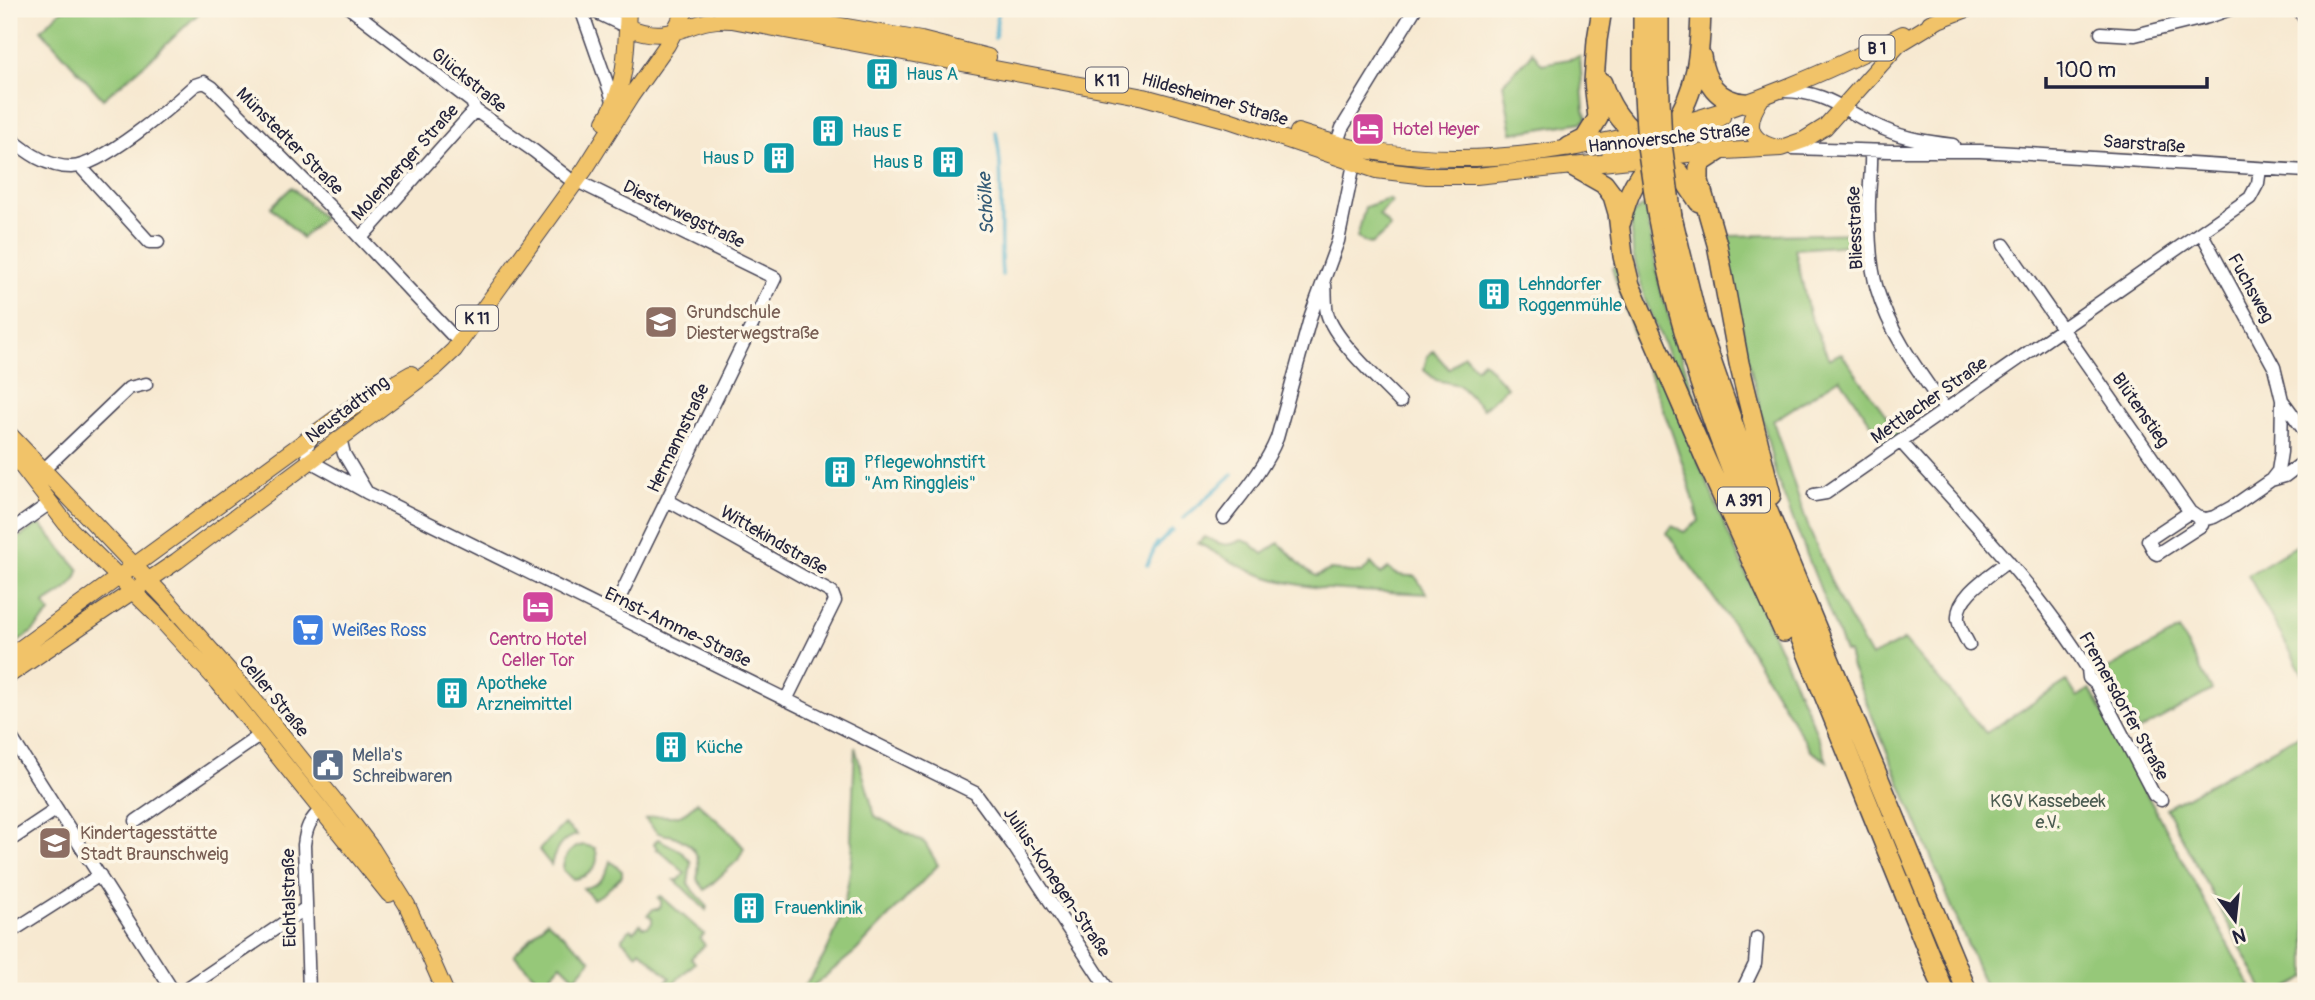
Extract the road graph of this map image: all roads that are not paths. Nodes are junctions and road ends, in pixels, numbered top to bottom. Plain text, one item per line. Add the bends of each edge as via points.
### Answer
1 (351, 9) edge
2 (581, 9) edge
3 (589, 9) edge
4 (628, 9) edge
5 (686, 9) edge
6 (1415, 9) edge
7 (1602, 9) edge
8 (1643, 9) edge
9 (1659, 9) edge
10 (1700, 9) edge
11 (1967, 9) edge
12 (2231, 9) edge
13 (2299, 9) edge
14 (738, 15) edge
15 (811, 15) edge
16 (1940, 19) junction
17 (2306, 22) edge
18 (627, 27) junction
19 (675, 32) junction
20 (2101, 33) dead end
21 (1700, 46) junction
22 (1596, 55) junction
23 (1651, 78) junction
24 (1780, 91) junction
25 (1749, 102) junction
26 (614, 103) junction
27 (1845, 107) junction
28 (475, 110) junction
29 (9, 137) edge
30 (1925, 141) junction
31 (1653, 142) junction
32 (1576, 147) junction
33 (1778, 148) junction
34 (1334, 149) junction
35 (1871, 151) junction
36 (1980, 151) junction
37 (1713, 152) junction
38 (1905, 152) junction
39 (1356, 156) junction
40 (80, 166) junction
41 (1574, 167) junction
42 (2260, 169) junction
43 (2306, 171) edge
44 (572, 179) junction
45 (1665, 218) junction
46 (1709, 218) junction
47 (1620, 230) junction
48 (2201, 232) junction
49 (360, 238) junction
50 (158, 242) dead end
51 (2004, 245) dead end
52 (775, 278) joint
53 (1324, 281) junction
54 (2062, 329) junction
55 (453, 336) junction
56 (145, 384) dead end
57 (2282, 400) junction
58 (1400, 402) dead end
59 (1946, 410) junction
60 (9, 433) edge
61 (317, 433) junction
62 (2306, 433) edge
63 (340, 438) junction
64 (1901, 442) junction
65 (9, 449) edge
66 (2306, 460) edge
67 (310, 461) junction
68 (42, 475) junction
69 (2271, 480) junction
70 (366, 492) junction
71 (1814, 495) dead end
72 (667, 500) junction
73 (50, 503) junction
74 (88, 517) junction
75 (1224, 518) dead end
76 (9, 532) edge
77 (1782, 548) junction
78 (2008, 561) junction
79 (134, 565) junction
80 (117, 578) junction
81 (149, 581) junction
82 (132, 593) junction
83 (612, 613) junction
84 (1969, 645) dead end
85 (9, 657) edge
86 (9, 676) edge
87 (786, 700) junction
88 (9, 734) edge
89 (262, 734) junction
90 (279, 744) junction
91 (1855, 773) junction
92 (975, 793) joint
93 (2161, 800) dead end
94 (328, 804) junction
95 (57, 809) junction
96 (136, 821) dead end
97 (9, 841) edge
98 (100, 875) junction
99 (306, 908) junction
100 (9, 933) edge
101 (1757, 938) dead end
102 (173, 991) edge
103 (183, 991) edge
104 (309, 991) edge
105 (435, 991) edge
106 (445, 991) edge
107 (1109, 991) edge
108 (1742, 991) edge
109 (1944, 991) edge
110 (1967, 991) edge

1 - 28 street, Glückstraße via 472,102
2 - 26 street
3 - 18 street
4 - 18 main road, K 11
5 - 19 main road
6 - 34 street
7 - 22 highway
8 - 23 highway, A 391
9 - 23 highway, A 391
10 - 21 highway
11 - 16 main road, Hannoversche Straße / B 1
12 - 20 street via 2134,34
13 - 17 street
14 - 15 main road, Hildesheimer Straße / K 11
14 - 19 main road, K 11
14 - 34 main road, Hildesheimer Straße / K 11 via 1144,97
15 - 34 main road, Hildesheimer Straße / K 11 via 1205,103
16 - 24 main road, Hannoversche Straße / B 1
16 - 27 main road, Hannoversche Straße / B 1 via 1899,44
18 - 19 main road, K 11 via 650,35
18 - 26 main road, K 11 via 625,68
19 - 44 main road, Neustadtring / K 11
21 - 25 highway via 1704,73 1713,89 1732,101
21 - 31 highway via 1683,110
22 - 31 highway via 1610,106 1624,124
22 - 32 highway via 1598,118
23 - 45 highway, A 391, bridge via 1647,146
24 - 25 main road, Hannoversche Straße / K 11
24 - 27 street, K 11 via 1802,91
25 - 31 main road, Hannoversche Straße / K 11
25 - 33 main road via 1752,129 1760,141
26 - 44 main road, Neustadtring / K 11
27 - 30 street, Saarstraße / K 11 via 1884,129
27 - 33 main road, Hannoversche Straße / B 1 via 1815,134
28 - 44 street, Glückstraße
28 - 49 street, Molenberger Straße
29 - 40 street via 49,163
30 - 36 street, Saarstraße / K 11
30 - 38 street
31 - 32 main road, Hannoversche Straße / K 11
31 - 37 main road, Hannoversche Straße / K 11
31 - 41 main road
31 - 41 main road, Hannoversche Straße / K 11
31 - 46 highway
31 - 47 highway via 1629,194
32 - 39 main road, Hannoversche Straße / K 11 via 1461,157
33 - 35 street, Saarstraße / K 11
33 - 37 main road, Hannoversche Straße / B 1
34 - 39 main road, Hildesheimer Straße / K 11
35 - 38 street, Saarstraße / K 11
35 - 59 street, Bliesstraße via 1870,239 1877,290 1912,362
36 - 38 street, Saarstraße / K 11
36 - 42 street, Saarstraße / K 11
37 - 46 highway via 1699,168
39 - 41 main road, Hannoversche Straße / K 11 via 1393,173 1459,177
39 - 53 street via 1338,241
40 - 49 street, Münstedter Straße via 131,137 195,85 205,82
40 - 50 street via 149,242
41 - 47 highway via 1609,188
42 - 43 street, Saarstraße / K 11
42 - 48 street, Mettlacher Straße via 2250,198
44 - 52 street, Diesterwegstraße
44 - 55 main road, Neustadtring / K 11
44 - 63 main road, Neustadtring / K 11 via 454,349
45 - 77 highway, A 391 via 1718,384
45 - 91 highway, A 391 via 1678,312 1715,426
46 - 77 highway
47 - 91 highway via 1630,285 1690,425 1829,727
48 - 54 street, Mettlacher Straße
48 - 57 street, Fuchsweg via 2271,360
49 - 55 street, Münstedter Straße
51 - 54 street
52 - 72 street, Hermannstraße
53 - 58 street via 1327,314 1334,327
53 - 75 street via 1272,451
54 - 59 street, Mettlacher Straße
54 - 69 street, Blütenstieg via 2193,514 2214,517
55 - 61 main road, Neustadtring / K 11 via 415,371
56 - 68 street via 130,387
57 - 62 street
57 - 69 street, Fuchsweg via 2281,452 2278,471
59 - 64 street, Mettlacher Straße
60 - 68 main road, Celler Straße
61 - 67 street via 307,444
61 - 79 main road, Neustadtring / K 11
63 - 67 main road, Neustadtring / K 11
63 - 70 street
64 - 71 street, Mettlacher Straße via 1826,493
64 - 78 street, Fremersdorfer Straße
65 - 68 main road, Celler Straße
66 - 69 street
67 - 70 street, Ernst-Amme-Straße
67 - 81 main road, Neustadtring / K 11
68 - 73 main road via 52,491
68 - 74 main road, Celler Straße
70 - 83 street, Ernst-Amme-Straße
72 - 83 street, Hermannstraße
72 - 87 street, Wittekindstraße via 835,597
73 - 74 main road, Celler Straße
73 - 76 street
73 - 80 main road, Celler Straße
74 - 79 main road, Celler Straße
77 - 110 highway, A 391
78 - 84 street via 1964,597 1959,607 1960,628
78 - 93 street, Fremersdorfer Straße via 2076,650 2154,795
79 - 80 main road, Neustadtring / K 11
79 - 81 main road, Celler Straße
80 - 82 main road, Celler Straße
80 - 85 main road, Neustadtring / K 11
81 - 82 main road, Neustadtring / K 11
81 - 90 main road, Celler Straße via 232,674
82 - 86 main road, Neustadtring / K 11
82 - 89 main road, Celler Straße via 206,668
83 - 87 street, Ernst-Amme-Straße
87 - 92 street, Ernst-Amme-Straße
88 - 95 street
89 - 90 main road, Celler Straße
89 - 96 street, Celler Straße
90 - 94 main road, Celler Straße
91 - 109 highway, A 391
92 - 107 street, Julius-Konegen-Straße
94 - 99 street, Eichtalstraße via 306,828
94 - 105 main road, Celler Straße via 389,894
94 - 106 main road, Celler Straße via 372,849 407,905
95 - 97 street
95 - 98 street
98 - 100 street
98 - 102 street
99 - 103 street
99 - 104 street, Eichtalstraße
101 - 108 street via 1755,964

